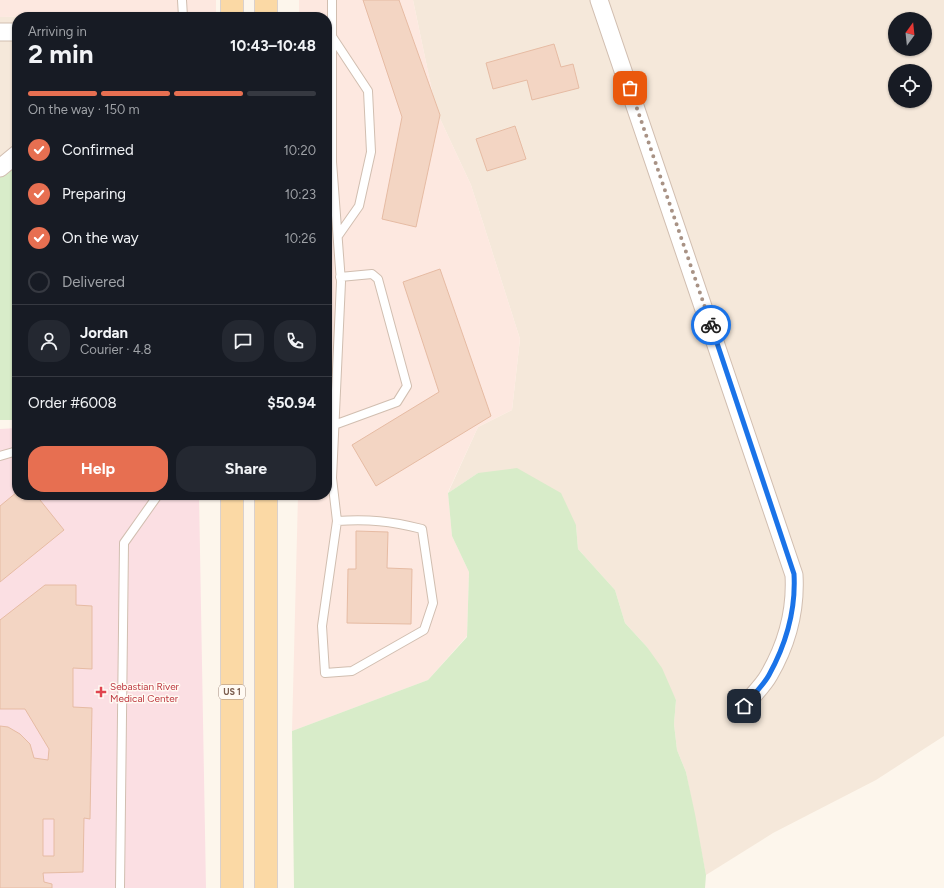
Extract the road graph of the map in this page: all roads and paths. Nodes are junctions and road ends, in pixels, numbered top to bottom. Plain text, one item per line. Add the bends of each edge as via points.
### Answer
1 (182, 0) edge
2 (232, 0) edge
3 (266, 0) edge
4 (332, 0) edge
5 (599, 0) edge
6 (183, 12) edge
7 (232, 12) edge
8 (266, 12) edge
9 (0, 32) edge
10 (12, 32) edge
11 (332, 37) junction
12 (12, 158) edge
13 (0, 168) edge
14 (338, 236) junction
15 (340, 277) junction
16 (334, 425) junction
17 (332, 446) edge
18 (12, 452) edge
19 (0, 456) edge
20 (332, 494) edge
21 (154, 500) edge
22 (232, 500) edge
23 (266, 500) edge
24 (337, 521) junction
25 (744, 706) dead end
26 (120, 888) edge
27 (232, 888) edge
28 (266, 888) edge

1 - 6 lane
2 - 7 main road
3 - 8 main road
4 - 11 lane
5 - 25 street via 794,574 795,595 787,636 769,676
9 - 10 street
11 - 14 lane via 332,162
11 - 14 lane via 368,91 371,152 359,206
12 - 13 street
14 - 15 lane
15 - 16 lane
15 - 16 lane via 372,274 378,279 407,386 396,402
16 - 17 lane
18 - 19 lane
20 - 24 lane
21 - 26 lane via 124,543
22 - 27 main road, US 1
23 - 28 main road
24 - 24 lane via 389,521 422,529 434,603 424,630 352,671 325,673 322,626

